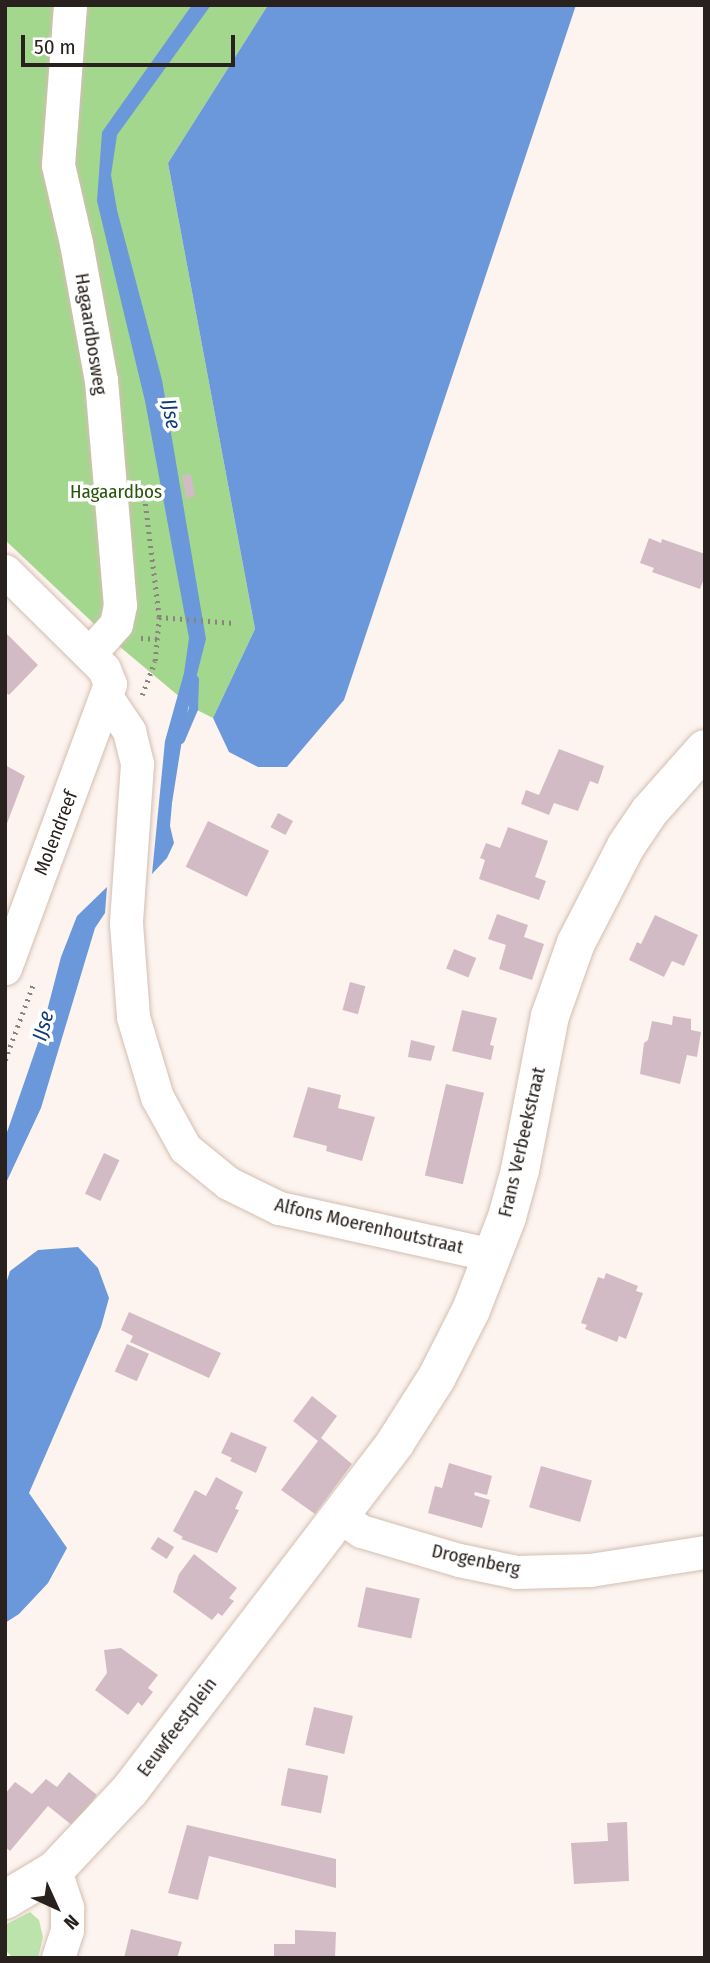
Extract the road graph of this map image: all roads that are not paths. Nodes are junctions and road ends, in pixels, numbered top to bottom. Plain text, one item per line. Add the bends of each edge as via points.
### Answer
1 (70, 5) edge
2 (5, 571) edge
3 (89, 654) junction
4 (107, 698) junction
5 (705, 749) edge
6 (5, 968) edge
7 (494, 1255) junction
8 (332, 1523) junction
9 (705, 1552) edge
10 (55, 1870) junction
11 (5, 1900) edge
12 (58, 1958) edge

1 - 3 street, Hagaardbosweg via 58,165 101,380 120,605 116,624
2 - 3 street, Alfons Moerenhoutstraat
3 - 4 street, Alfons Moerenhoutstraat via 109,677
4 - 6 street, Molendreef
4 - 7 street, Alfons Moerenhoutstraat via 129,731 136,764 126,923 133,1017 157,1097 185,1148 229,1182 279,1208
5 - 7 main road, Frans Verbeekstraat via 649,812 626,846 576,943 550,1016 520,1170
7 - 8 main road, Frans Verbeekstraat via 437,1377 395,1443
8 - 9 street, Drogenberg via 516,1572 590,1570
8 - 10 main road, Eeuwfeestplein via 130,1790
10 - 11 main road, Eeuwfeestplein
10 - 12 street via 67,1908 67,1930

